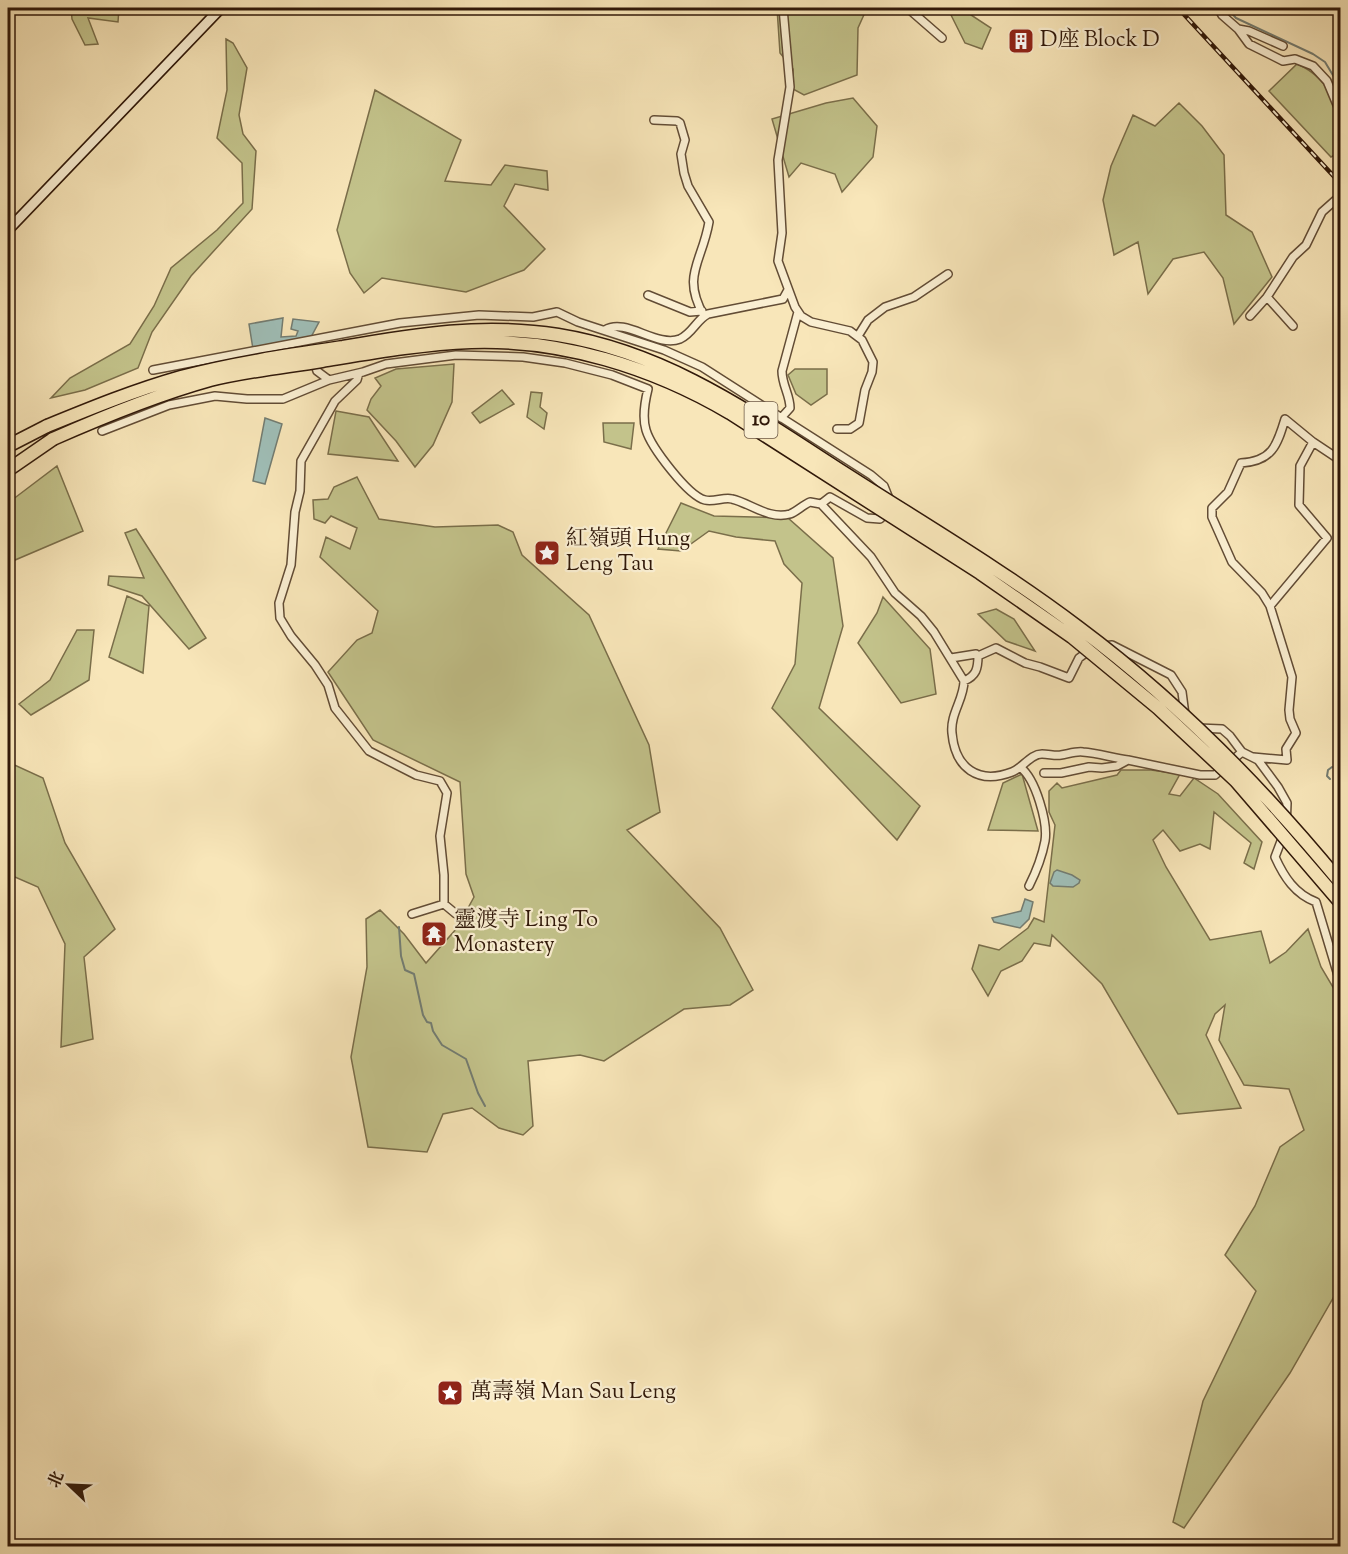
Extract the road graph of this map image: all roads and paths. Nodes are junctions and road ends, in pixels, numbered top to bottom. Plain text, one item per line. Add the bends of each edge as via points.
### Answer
1 (221, 8) edge
2 (783, 8) edge
3 (911, 8) edge
4 (1218, 8) edge
5 (1238, 29) junction
6 (942, 38) dead end
7 (1283, 46) dead end
8 (1341, 112) edge
9 (654, 120) dead end
10 (1341, 196) edge
11 (8, 230) edge
12 (948, 274) dead end
13 (788, 290) junction
14 (648, 295) dead end
15 (1267, 297) junction
16 (798, 312) junction
17 (703, 313) junction
18 (1250, 316) dead end
19 (1293, 326) dead end
20 (605, 330) junction
21 (858, 336) junction
22 (314, 341) junction
23 (153, 370) dead end
24 (359, 374) junction
25 (329, 380) junction
26 (781, 418) junction
27 (837, 429) dead end
28 (102, 431) dead end
29 (53, 439) junction
30 (1312, 442) junction
31 (8, 444) edge
32 (8, 460) edge
33 (1341, 460) edge
34 (8, 470) edge
35 (820, 504) junction
36 (1270, 606) junction
37 (978, 656) junction
38 (951, 658) junction
39 (964, 681) junction
40 (1242, 752) junction
41 (1252, 757) junction
42 (1128, 760) junction
43 (1020, 767) junction
44 (1044, 773) dead end
45 (1341, 882) edge
46 (1029, 886) dead end
47 (1341, 902) edge
48 (444, 904) junction
49 (412, 914) dead end
50 (456, 914) dead end
51 (1341, 982) edge

1 - 11 street
2 - 13 street via 790,87 778,159 782,233 778,261
3 - 6 street
4 - 5 street
5 - 7 street
5 - 8 street via 1253,47 1283,61 1295,59 1313,66 1327,81
9 - 17 street via 680,123 685,140 681,154 684,173 709,222 692,282
10 - 15 street via 1322,212 1306,245 1293,257
12 - 21 street via 914,297 885,307 868,320
13 - 16 street
13 - 17 street via 783,299
14 - 17 street via 690,312
15 - 18 street
15 - 19 street
16 - 21 street via 811,322
16 - 26 street via 782,371 790,408
17 - 20 street via 693,331 679,339 667,341 624,328
20 - 22 street via 557,312 533,317 479,315 400,323
20 - 26 street via 702,367
21 - 27 street via 873,362 872,372 858,423 850,429
22 - 23 street
22 - 25 street via 317,371
24 - 25 street
24 - 35 street via 386,364 456,355 523,357 612,375 648,389 645,429 653,445 697,497 706,501 732,498 758,511 775,514 790,514 810,502
24 - 48 street via 335,400 301,461 291,565 279,603 280,618 328,685 335,708 369,751 416,775 441,781 447,793 440,836
25 - 28 street via 283,399 215,396 169,405
26 - 35 street via 871,475 884,486 891,502 887,514 880,519 867,518 830,496
29 - 32 highway, 10
29 - 34 highway
29 - 47 highway, 10, bridge via 113,412 213,380 378,351 472,342 519,344 606,359 641,371 730,413 1072,637 1158,708 1236,781
30 - 33 street
30 - 36 street via 1300,465 1299,505 1327,538
30 - 36 street via 1285,419 1267,456 1241,463 1228,492 1212,508 1212,517 1232,562
31 - 45 highway, 10, bridge via 134,392 208,370 442,331 538,332 645,358 736,404 1078,627 1210,739 1275,805
35 - 38 street via 871,557 895,593 921,616
36 - 41 street via 1292,677 1289,710 1296,733 1286,748 1287,760
37 - 38 street via 970,653
37 - 39 street via 976,673
37 - 40 street via 996,648 1069,678 1086,652 1112,645 1172,675 1182,692 1190,726 1222,729
38 - 39 street
39 - 43 street via 951,731 954,750 967,769 979,777 999,776
40 - 41 street
40 - 42 street via 1215,776
41 - 51 street via 1287,803 1286,828 1275,857 1299,893 1316,902
42 - 43 street via 1086,752 1042,753
42 - 44 street via 1118,766
43 - 46 street via 1037,792 1046,838
48 - 49 street
48 - 50 street

